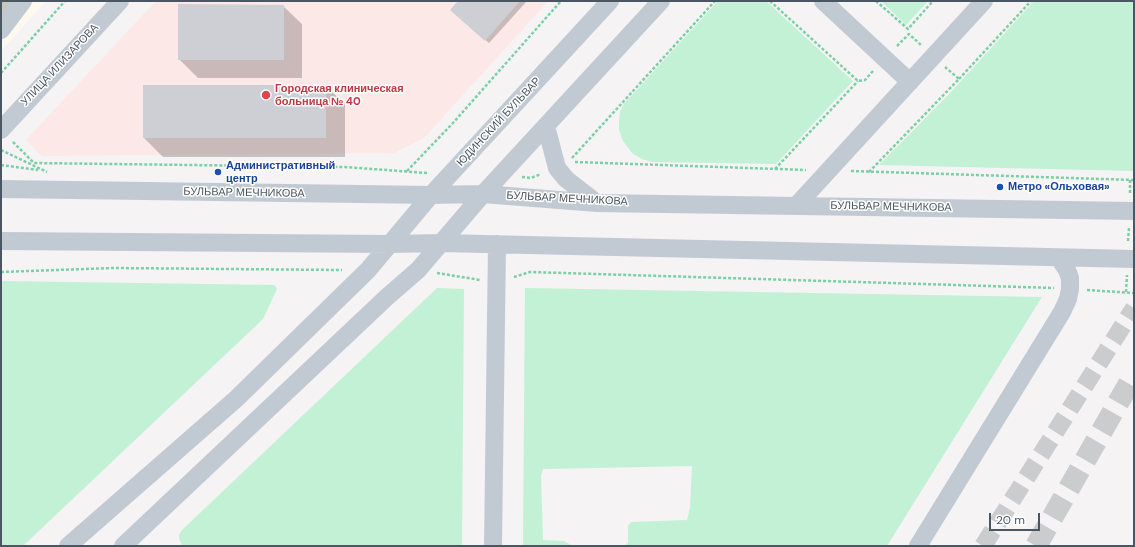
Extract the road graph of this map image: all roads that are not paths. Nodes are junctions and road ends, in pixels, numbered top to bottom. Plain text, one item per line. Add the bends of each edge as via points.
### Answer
1 (23, 1) edge
2 (120, 1) edge
3 (610, 1) edge
4 (661, 1) edge
5 (823, 1) edge
6 (984, 1) edge
7 (1, 30) edge
8 (910, 82) junction
9 (546, 126) junction
10 (7, 135) edge
11 (4, 187) edge
12 (483, 194) junction
13 (431, 195) junction
14 (597, 202) junction
15 (796, 206) junction
16 (1131, 213) edge
17 (1, 241) edge
18 (441, 243) junction
19 (390, 244) junction
20 (497, 244) junction
21 (1059, 258) junction
22 (1131, 264) edge
23 (139, 538) edge
24 (68, 546) edge
25 (123, 546) edge
26 (493, 546) edge
27 (918, 546) edge

1 - 7 street
2 - 10 street, УЛИЦА ИЛИЗАРОВА
3 - 13 street, ЮДИНСКИЙ БУЛЬВАР
4 - 9 street
5 - 8 street
6 - 8 street
8 - 15 street
9 - 12 street
9 - 14 street via 557,168 566,179
11 - 13 street, БУЛЬВАР МЕЧНИКОВА
12 - 13 street, БУЛЬВАР МЕЧНИКОВА
12 - 14 street, БУЛЬВАР МЕЧНИКОВА
12 - 18 street
13 - 19 street, ЮДИНСКИЙ БУЛЬВАР
14 - 15 street, БУЛЬВАР МЕЧНИКОВА
15 - 16 street, БУЛЬВАР МЕЧНИКОВА
17 - 19 street
18 - 19 street
18 - 20 street
18 - 23 street via 418,270 387,297
19 - 24 street, ЮДИНСКИЙ БУЛЬВАР via 368,270 236,399
20 - 21 street
20 - 26 street
21 - 22 street
21 - 27 street via 1070,278 1068,299 1062,312
23 - 25 street

